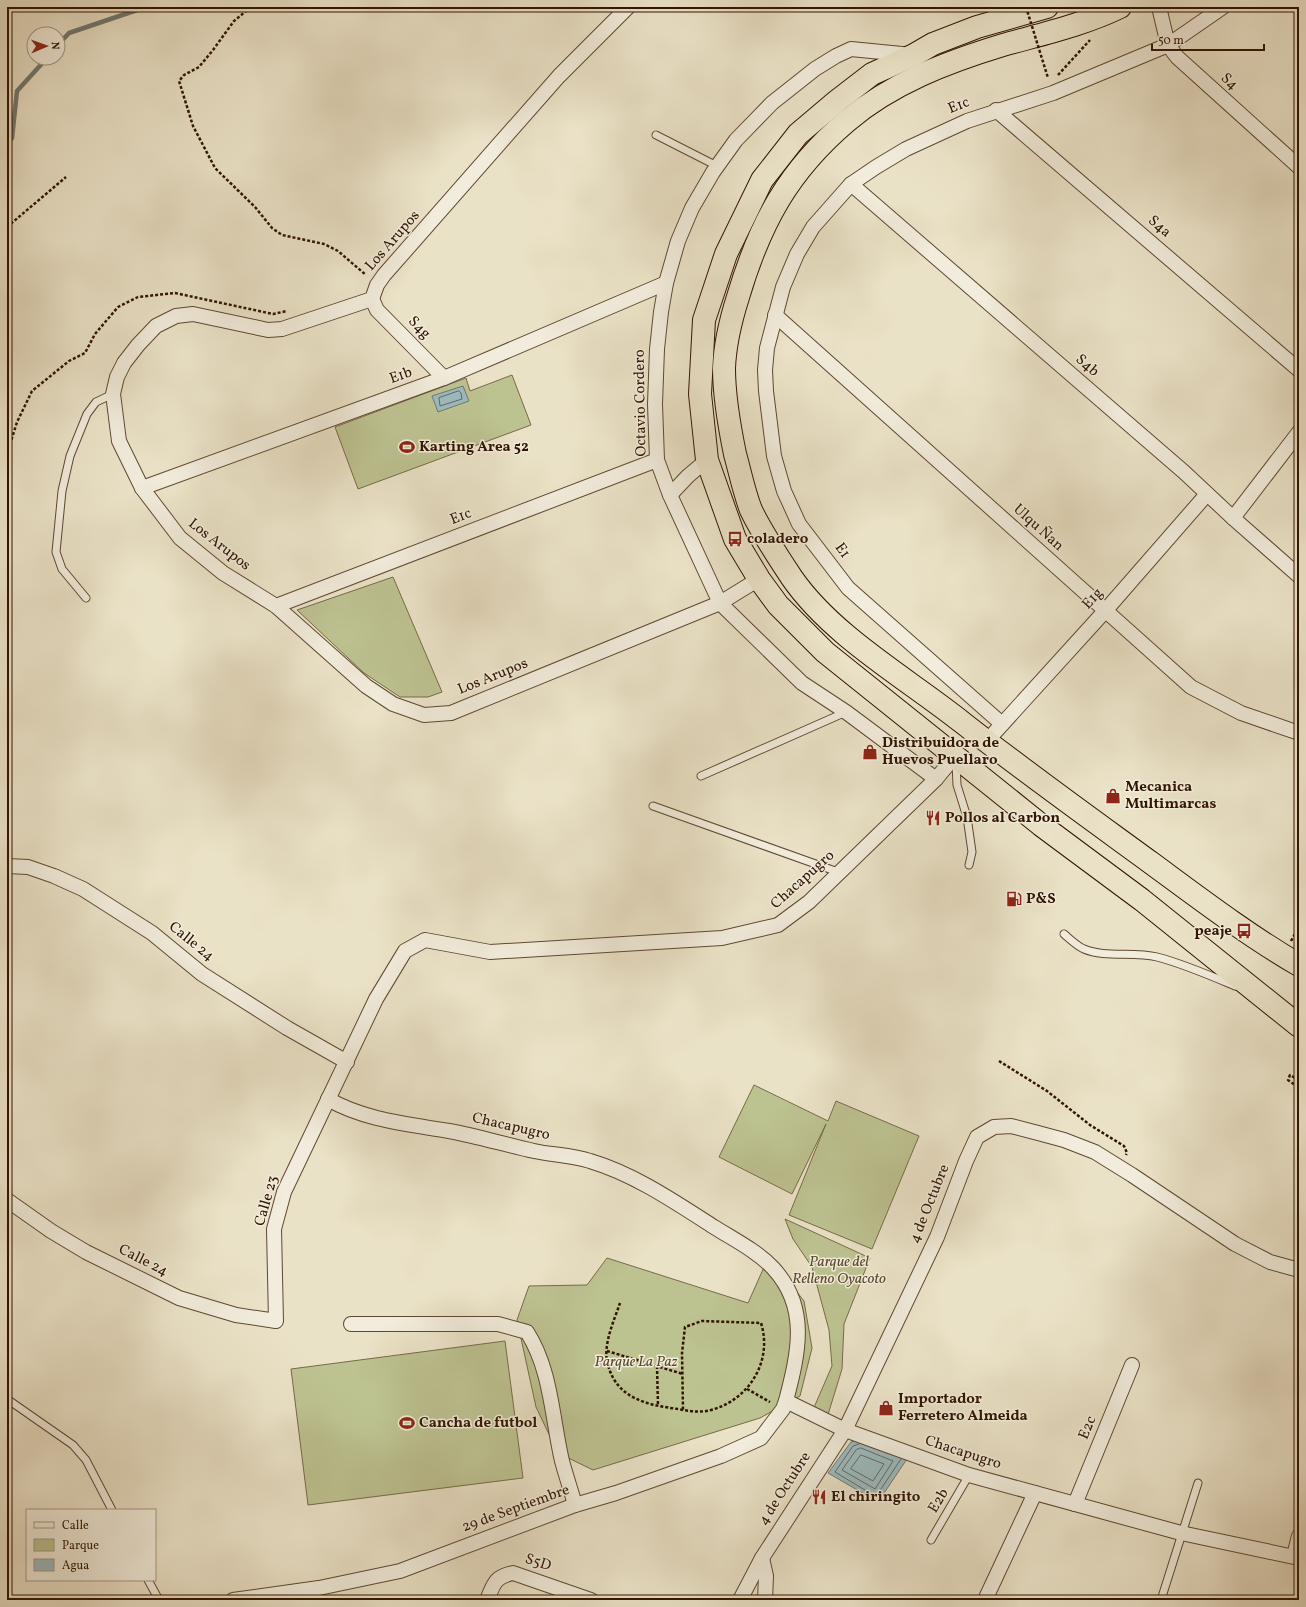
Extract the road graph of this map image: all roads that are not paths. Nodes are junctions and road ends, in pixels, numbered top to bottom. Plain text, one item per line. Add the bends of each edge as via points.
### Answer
1 (628, 7) edge
2 (1047, 7) edge
3 (1120, 7) edge
4 (1159, 7) edge
5 (1224, 7) edge
6 (1168, 45) junction
7 (914, 55) junction
8 (996, 110) junction
9 (656, 135) dead end
10 (717, 166) junction
11 (1299, 168) edge
12 (851, 184) junction
13 (666, 282) junction
14 (372, 300) junction
15 (774, 314) junction
16 (1299, 370) edge
17 (444, 378) junction
18 (113, 394) junction
19 (1299, 432) edge
20 (657, 460) junction
21 (707, 460) junction
22 (142, 488) junction
23 (670, 494) junction
24 (1207, 494) junction
25 (1233, 518) junction
26 (1299, 576) edge
27 (759, 579) junction
28 (86, 598) dead end
29 (720, 603) junction
30 (276, 606) junction
31 (1105, 611) junction
32 (846, 712) junction
33 (1002, 724) junction
34 (1299, 733) edge
35 (986, 742) junction
36 (955, 756) junction
37 (701, 776) dead end
38 (936, 779) junction
39 (653, 806) dead end
40 (969, 865) dead end
41 (7, 866) edge
42 (838, 872) junction
43 (1064, 934) dead end
44 (1299, 965) edge
45 (1258, 995) junction
46 (1299, 1026) edge
47 (347, 1062) junction
48 (328, 1099) junction
49 (7, 1200) edge
50 (1299, 1270) edge
51 (276, 1321) joint
52 (351, 1324) dead end
53 (1132, 1365) dead end
54 (7, 1399) edge
55 (785, 1405) junction
56 (845, 1430) junction
57 (970, 1475) junction
58 (1198, 1482) dead end
59 (1035, 1493) junction
60 (1075, 1504) junction
61 (575, 1505) junction
62 (111, 1509) edge
63 (1181, 1533) junction
64 (1299, 1536) edge
65 (931, 1540) dead end
66 (1296, 1557) edge
67 (762, 1558) junction
68 (149, 1581) edge
69 (159, 1600) edge
70 (233, 1600) edge
71 (487, 1600) edge
72 (591, 1600) edge
73 (740, 1600) edge
74 (765, 1600) edge
75 (984, 1600) edge
76 (1161, 1600) edge

1 - 14 street, Los Arupos via 559,76 384,275
2 - 7 highway via 977,27 933,44
3 - 35 highway via 1091,19 998,47 911,78 848,120 804,164 780,195 767,218 746,267 726,347 724,365 728,418 744,486 752,510 794,581 829,619
4 - 6 street, S4
5 - 6 street, E1c
6 - 8 street, E1c via 1053,93
6 - 11 street, S4
7 - 10 street, Octavio Cordero via 851,49 836,56 772,103 736,140
7 - 21 highway via 872,74 836,101 798,134 762,180 726,254 704,320 700,394
8 - 12 street, E1c via 924,139
8 - 16 street, S4a
9 - 10 lane
10 - 13 street, Octavio Cordero via 692,208 678,241
12 - 15 street, E1c via 813,227 797,254
12 - 24 street, S4b via 1178,466
13 - 17 street, E1b
13 - 20 street, Octavio Cordero via 657,350
14 - 17 street, S4g via 377,310
14 - 18 street, Los Arupos via 282,330 268,330 193,314 176,316 156,326 138,345 124,363
15 - 31 street, Ulqu Ñan
15 - 33 street, E1 via 765,370 770,425 774,456 782,484 799,524 848,588
17 - 22 street, E1b
18 - 22 street, Los Arupos via 119,441
18 - 28 lane via 96,402 87,414 70,456 62,491 56,552 62,569
19 - 25 street
20 - 23 street, Octavio Cordero
20 - 30 street, E1c
21 - 23 street
21 - 27 highway via 735,539
22 - 30 street, Los Arupos via 180,538 223,573
23 - 29 street, Octavio Cordero
24 - 25 street, S4b
24 - 31 street, E1g
25 - 26 street, S4b
27 - 29 street, Los Arupos
27 - 36 highway via 778,605 825,652
29 - 30 street, Los Arupos via 451,713 424,714 393,704 366,686
29 - 32 street, Octavio Cordero via 802,683
31 - 33 street, E1g
31 - 34 street, Ulqu Ñan via 1191,687 1241,713
32 - 37 lane
32 - 38 street, Octavio Cordero
33 - 35 street
35 - 44 highway via 1218,913
36 - 38 street, Chacapugro
36 - 40 lane via 957,785 967,817 972,852
36 - 45 highway via 1041,825 1142,900
38 - 42 street, Chacapugro
39 - 42 lane
41 - 47 street, Calle 24 via 28,867 83,889 152,933 202,974 287,1028
42 - 47 street, Chacapugro via 809,902 778,925 722,938 490,952 425,940 405,951 376,999
43 - 45 lane via 1084,949 1104,953 1156,956
45 - 46 highway
47 - 48 street, Chacapugro
48 - 51 street, Calle 23 via 284,1192 274,1229
48 - 55 street, Chacapugro via 362,1114 589,1161 620,1172 659,1192 747,1248 773,1267 789,1290 798,1318 798,1345
49 - 51 street, Calle 24 via 80,1248 179,1298 236,1315
50 - 56 street, 4 de Octubre via 1270,1262 1235,1244 1095,1152 1064,1140 1011,1126 994,1127 977,1137 937,1237
52 - 61 street via 498,1324 527,1332 539,1354 562,1461
53 - 60 street, E2c
54 - 62 lane via 73,1445 86,1460
55 - 56 street, Chacapugro
55 - 61 street, 29 de Septiembre via 761,1438 720,1456
56 - 57 street, Chacapugro
56 - 67 street, 4 de Octubre
57 - 59 street, Chacapugro
57 - 65 lane, E2b
58 - 63 lane
59 - 60 street, Chacapugro
59 - 75 street
60 - 63 street, Chacapugro
61 - 70 street, 29 de Septiembre via 400,1571 318,1588
63 - 66 street, Chacapugro
63 - 76 lane
64 - 66 street
67 - 73 street, 4 de Octubre
67 - 74 street via 766,1576
68 - 69 lane
71 - 72 street, S5D via 496,1580 513,1573

